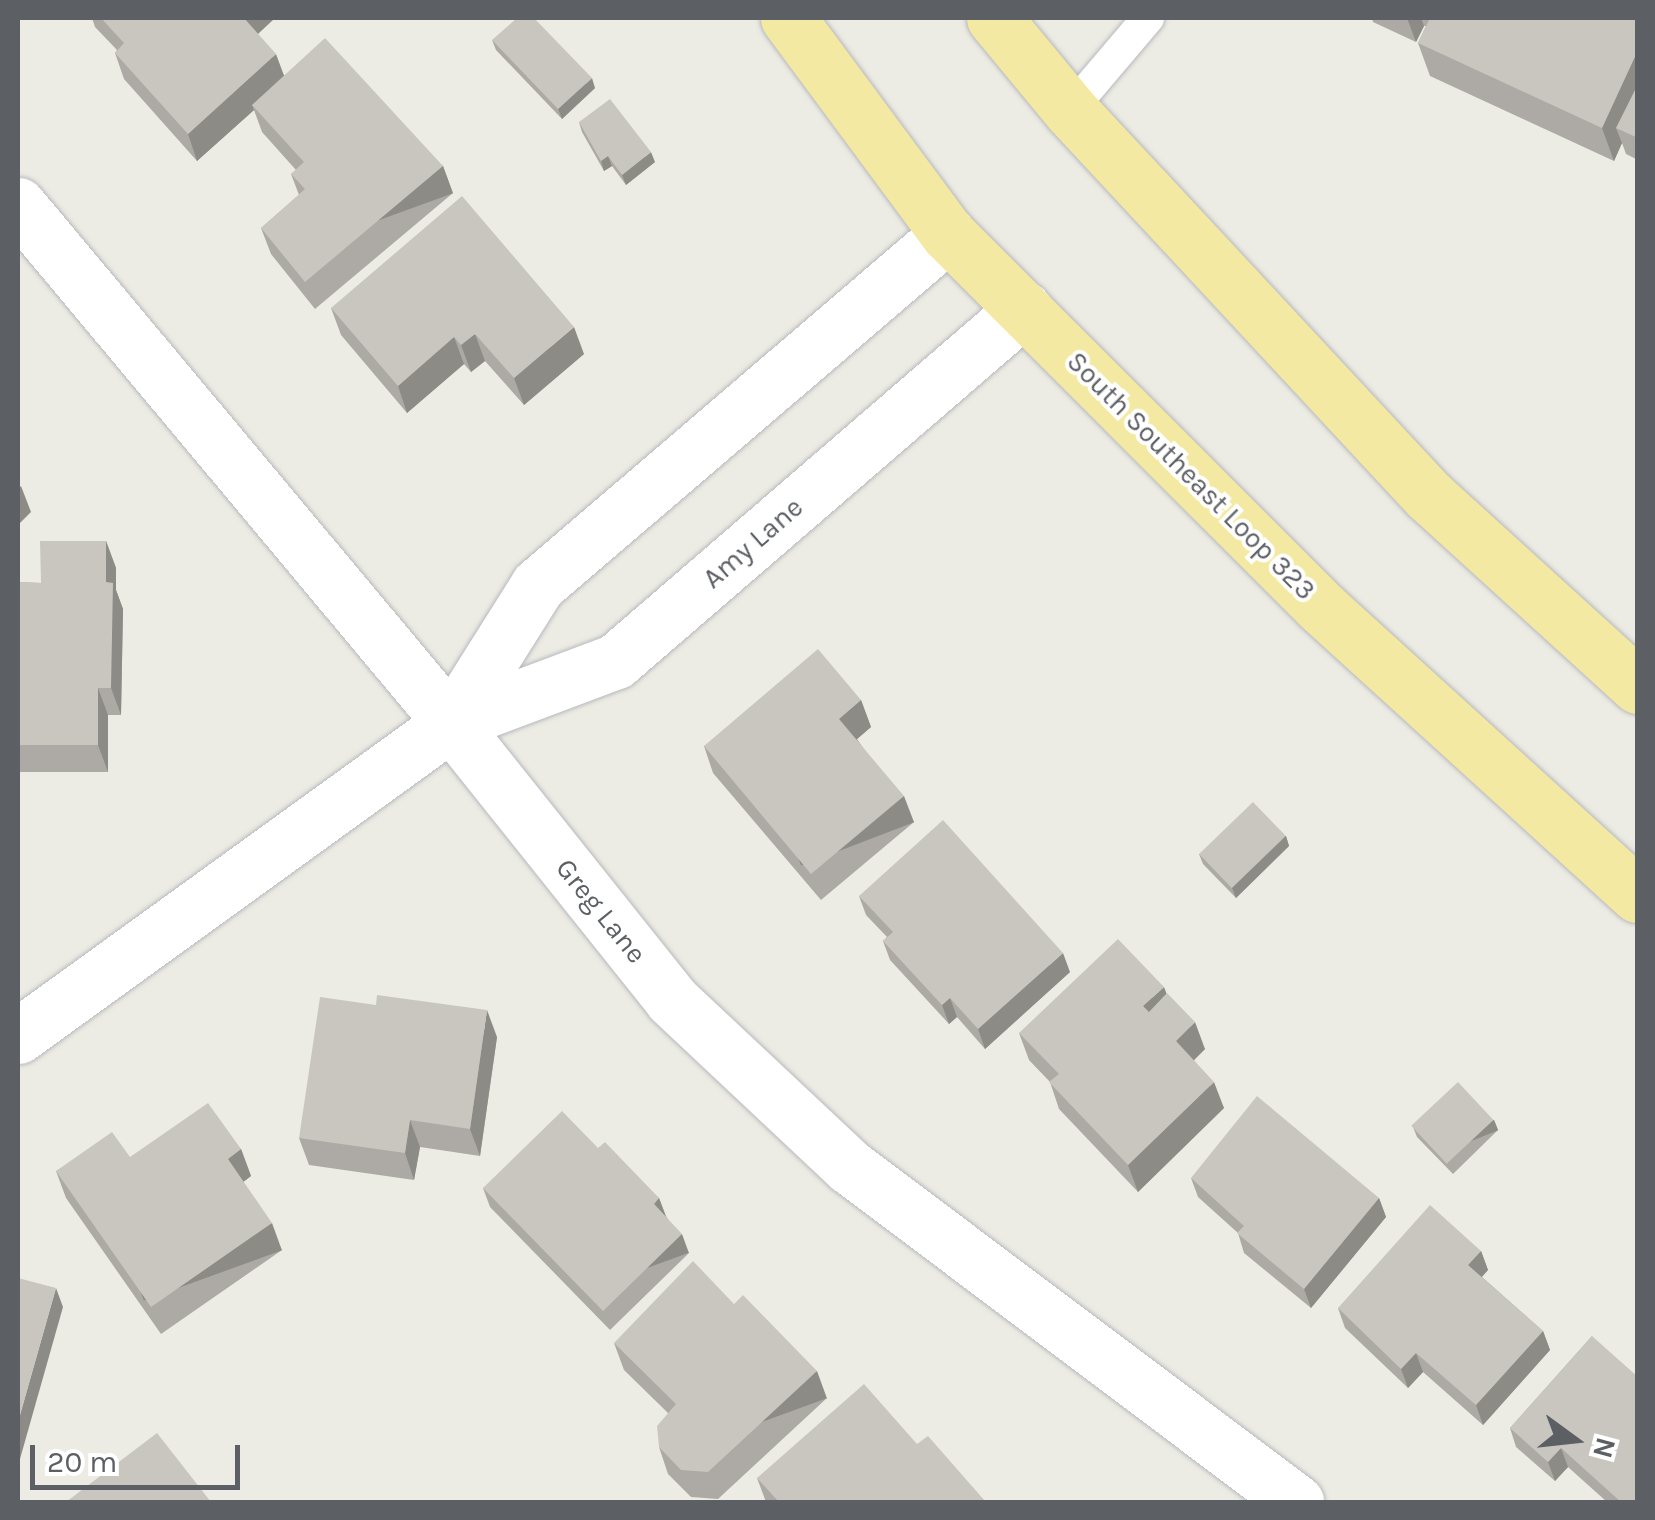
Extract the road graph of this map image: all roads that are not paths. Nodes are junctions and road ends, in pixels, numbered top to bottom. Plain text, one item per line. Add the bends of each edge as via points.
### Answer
1 (788, 18) edge
2 (994, 18) edge
3 (1148, 18) edge
4 (1070, 110) junction
5 (18, 205) edge
6 (948, 234) junction
7 (1024, 309) junction
8 (1638, 686) edge
9 (450, 723) junction
10 (1638, 895) edge
11 (18, 1036) edge
12 (1296, 1502) edge

1 - 6 highway, South Southeast Loop 323
2 - 4 highway
3 - 4 lane
4 - 8 highway via 1428,495
5 - 9 street, Greg Lane
6 - 7 highway, South Southeast Loop 323
6 - 9 street, Amy Lane via 538,585
7 - 9 street, Amy Lane via 616,661
7 - 10 highway, South Southeast Loop 323 via 1321,607
9 - 11 street, Amy Lane
9 - 12 street, Greg Lane via 672,1000 850,1168

